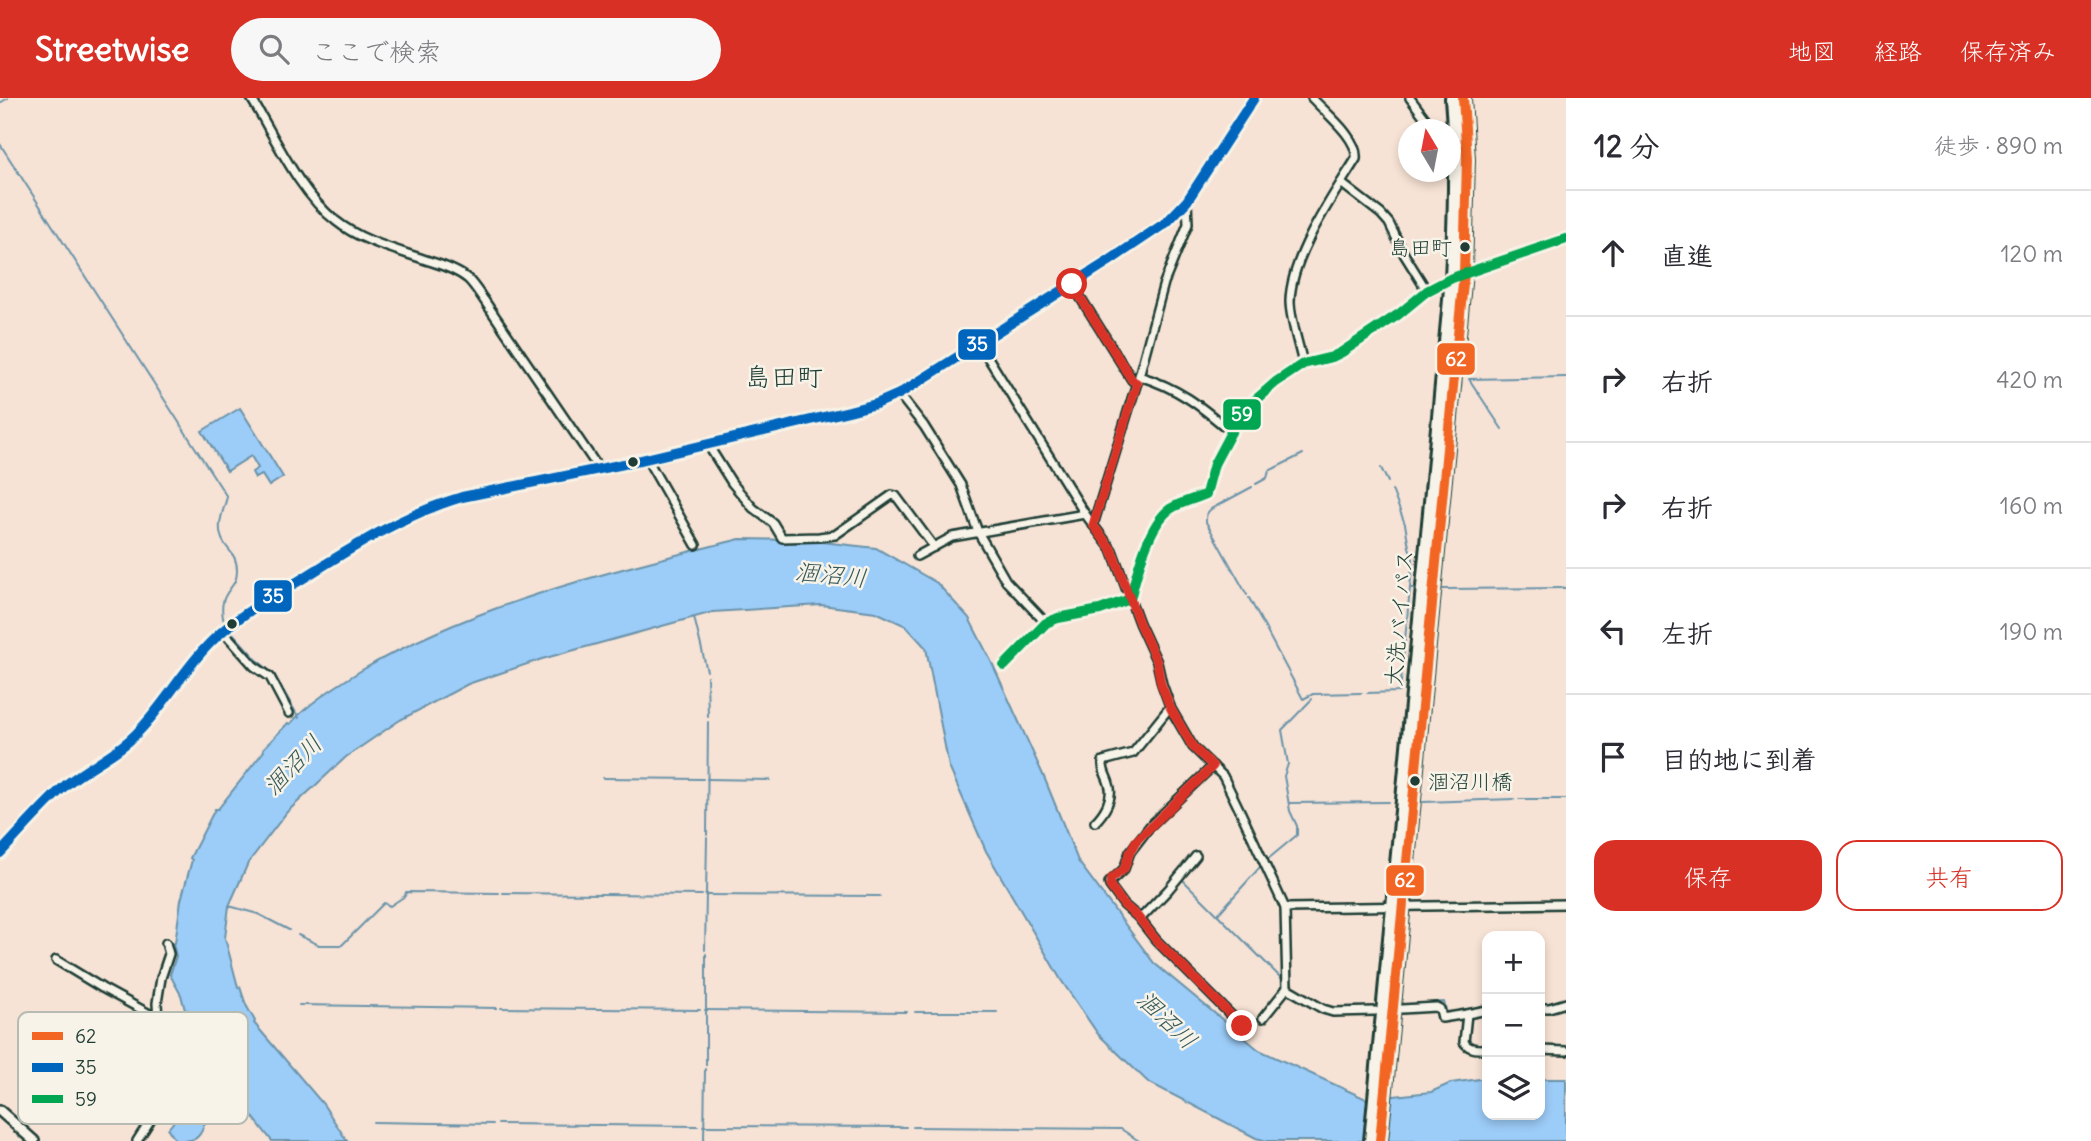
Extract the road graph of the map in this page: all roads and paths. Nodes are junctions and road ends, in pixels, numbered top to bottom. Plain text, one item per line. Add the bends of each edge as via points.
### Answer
1 (251, 98) edge
2 (1254, 98) edge
3 (1312, 98) edge
4 (1410, 98) edge
5 (1452, 98) edge
6 (1463, 98) edge
7 (1426, 119) edge
8 (1452, 119) edge
9 (1454, 182) edge
10 (1341, 183) junction
11 (1187, 201) junction
12 (1566, 239) edge
13 (1458, 276) junction
14 (1072, 284) junction
15 (1427, 291) junction
16 (979, 343) junction
17 (1303, 364) junction
18 (1138, 380) junction
19 (899, 394) junction
20 (1231, 432) junction
21 (708, 444) junction
22 (647, 459) junction
23 (599, 469) junction
24 (1085, 514) junction
25 (1093, 525) junction
26 (978, 532) junction
27 (696, 545) dead end
28 (934, 547) junction
29 (917, 556) dead end
30 (1130, 599) junction
31 (1046, 623) junction
32 (223, 631) junction
33 (1004, 666) dead end
34 (1170, 707) junction
35 (289, 713) dead end
36 (1213, 766) junction
37 (1095, 822) dead end
38 (0, 853) edge
39 (1196, 856) dead end
40 (1566, 904) edge
41 (1397, 906) junction
42 (1285, 908) junction
43 (1138, 917) junction
44 (166, 943) dead end
45 (56, 960) dead end
46 (1287, 988) junction
47 (1566, 1003) edge
48 (1545, 1008) edge
49 (1402, 1009) dead end
50 (1375, 1011) dead end
51 (1482, 1011) edge
52 (146, 1012) edge
53 (157, 1012) edge
54 (1466, 1014) junction
55 (1263, 1018) dead end
56 (1242, 1026) dead end
57 (1482, 1049) edge
58 (1545, 1050) edge
59 (1566, 1051) edge
60 (1382, 1064) junction
61 (0, 1111) edge
62 (148, 1124) edge
63 (34, 1141) edge
64 (136, 1141) edge
65 (1371, 1141) edge
66 (1380, 1141) edge

1 - 23 street via 312,199 337,222 469,280
2 - 11 street
3 - 10 street via 1356,148 1356,159
4 - 7 street
5 - 8 highway, 大洗バイパス
6 - 13 highway, 大洗バイパス via 1467,159
9 - 13 highway, 大洗バイパス
10 - 15 street via 1389,223
10 - 17 street via 1316,225 1292,288 1290,303
11 - 14 street via 1156,230
11 - 18 street via 1188,224 1164,283
12 - 13 street
13 - 15 street
13 - 41 highway, 大洗バイパス
13 - 41 highway, 大洗バイパス via 1405,886
14 - 16 street
14 - 18 street via 1132,380
15 - 17 street via 1342,352
16 - 19 street
16 - 24 street
17 - 20 street via 1245,409
18 - 20 street via 1170,386
18 - 25 street
19 - 21 street via 865,407
19 - 26 street via 961,485
20 - 30 street via 1214,464 1206,494 1169,509 1153,531
21 - 22 street
21 - 28 street via 732,483 782,538 835,535 892,495
22 - 23 street
22 - 27 street
23 - 32 street via 441,503 365,539
24 - 25 street
24 - 26 street
25 - 30 street via 1112,550
26 - 28 street via 952,537
26 - 31 street via 1006,581
28 - 29 street
30 - 31 street
30 - 34 street
31 - 33 street
32 - 35 street via 270,677
32 - 38 street via 135,736 69,782
34 - 36 street via 1193,747
34 - 37 street via 1133,753 1103,761 1111,790 1106,809
36 - 42 street via 1223,776
36 - 43 street via 1143,834 1124,869 1109,883
39 - 43 street
40 - 41 street
41 - 42 street
41 - 60 highway, 大洗バイパス
42 - 46 street
43 - 56 street
44 - 53 street via 169,954
45 - 52 street
46 - 50 street via 1332,1012
46 - 55 street
47 - 48 street
49 - 54 street via 1436,1007 1442,1018
51 - 54 street
54 - 57 street via 1464,1042
58 - 59 street
60 - 65 highway, 大洗バイパス
60 - 66 highway, 大洗バイパス
61 - 63 street
62 - 64 street

